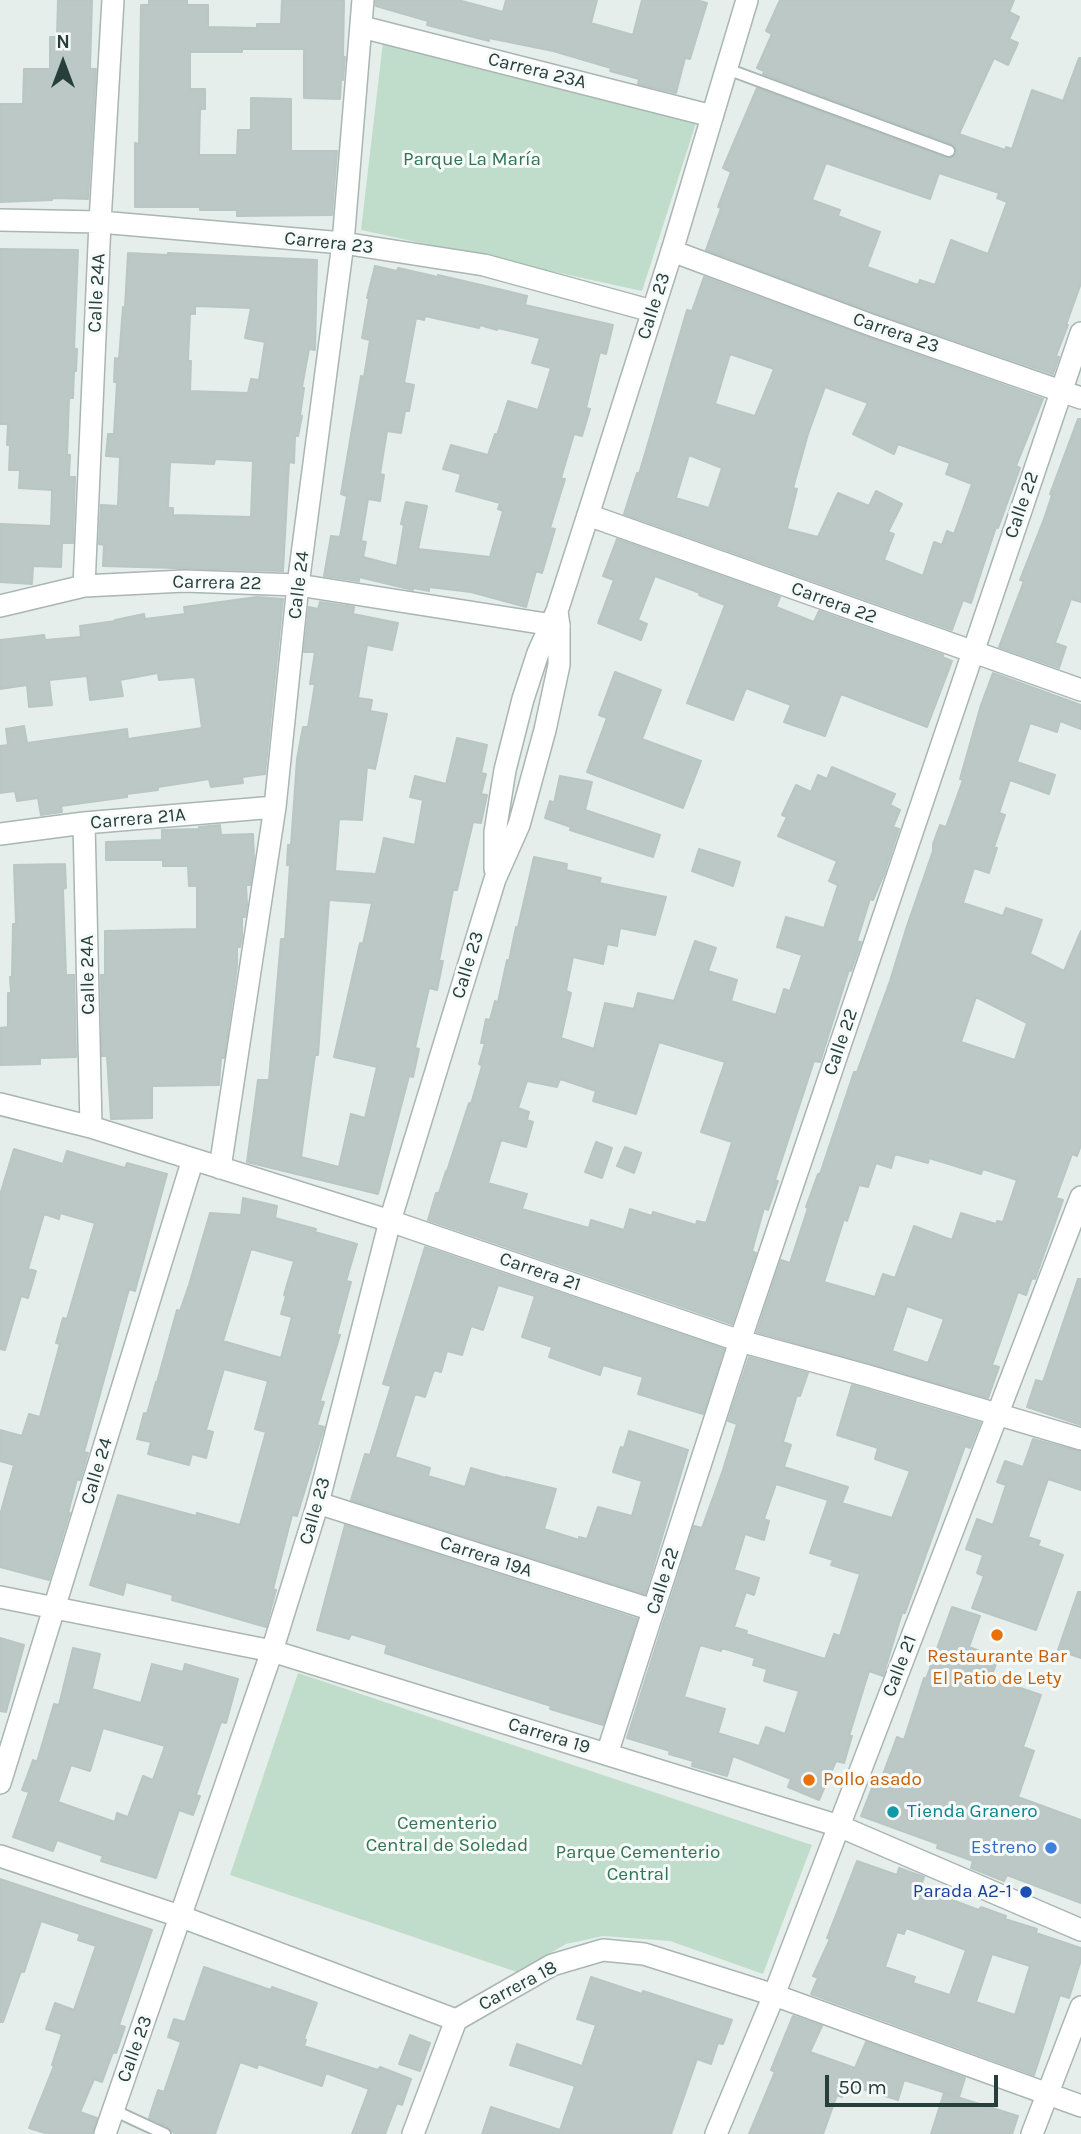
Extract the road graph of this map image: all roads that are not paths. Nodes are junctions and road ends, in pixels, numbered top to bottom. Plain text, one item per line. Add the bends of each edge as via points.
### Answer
1 (113, 0) edge
2 (363, 0) edge
3 (747, 0) edge
4 (362, 27) junction
5 (727, 69) junction
6 (712, 116) junction
7 (949, 151) dead end
8 (0, 220) edge
9 (100, 222) junction
10 (343, 243) junction
11 (673, 251) junction
12 (652, 312) junction
13 (1081, 333) edge
14 (1071, 394) edge
15 (588, 515) junction
16 (298, 585) junction
17 (84, 586) junction
18 (0, 607) edge
19 (555, 620) junction
20 (972, 653) junction
21 (1081, 690) edge
22 (275, 807) junction
23 (84, 823) junction
24 (0, 834) edge
25 (495, 879) junction
26 (1, 1108) edge
27 (91, 1127) junction
28 (193, 1159) junction
29 (220, 1168) junction
30 (1081, 1196) edge
31 (390, 1221) junction
32 (740, 1341) junction
33 (996, 1415) junction
34 (1081, 1439) edge
35 (318, 1503) junction
36 (0, 1597) edge
37 (55, 1607) junction
38 (653, 1610) junction
39 (272, 1651) junction
40 (607, 1754) junction
41 (0, 1783) edge
42 (839, 1826) junction
43 (0, 1856) edge
44 (182, 1917) junction
45 (1081, 1930) edge
46 (774, 1995) junction
47 (1081, 2007) edge
48 (456, 2020) junction
49 (1048, 2094) junction
50 (1081, 2106) edge
51 (113, 2110) junction
52 (105, 2134) edge
53 (165, 2134) edge
54 (413, 2134) edge
55 (716, 2134) edge
56 (1032, 2134) edge

1 - 9 street, Calle 24A
2 - 4 street, Calle 24
3 - 5 street, Calle 23
4 - 6 street, Carrera 23A
4 - 10 street, Calle 24
5 - 6 street, Calle 23
5 - 7 lane
6 - 11 street, Calle 23
8 - 9 street, Carrera 23
9 - 10 street, Carrera 23
9 - 17 street, Calle 24A
10 - 12 street, Carrera 23 via 484,265
10 - 16 street, Calle 24
11 - 12 street, Calle 23
11 - 14 street, Carrera 23
12 - 15 street, Calle 23
13 - 14 street, Calle 22
14 - 20 street, Calle 22
15 - 19 street, Calle 23
15 - 20 street, Carrera 22
16 - 17 street, Carrera 22 via 184,580
16 - 19 street, Carrera 22
16 - 22 street, Calle 24
17 - 18 street, Carrera 22
19 - 25 street, Calle 23 via 538,653 505,770 495,832
19 - 25 street, Calle 23 via 559,665 545,730 519,825
20 - 21 street, Carrera 22
20 - 32 street, Calle 22
22 - 23 street, Carrera 21A
22 - 29 street, Calle 24
23 - 24 street, Carrera 21A
23 - 27 street, Calle 24A
25 - 31 street, Calle 23
26 - 27 street, Carrera 21
27 - 28 street, Carrera 21
28 - 29 street, Carrera 21
28 - 37 street, Calle 24
29 - 31 street, Carrera 21
30 - 33 street, Calle 21
31 - 32 street, Carrera 21
31 - 35 street, Calle 23
32 - 33 street, Carrera 21
32 - 38 street, Calle 22
33 - 34 street, Carrera 21
33 - 42 street, Calle 21
35 - 38 street, Carrera 19A
35 - 39 street, Calle 23
36 - 37 street, Carrera 19
37 - 39 street, Carrera 19
37 - 41 street, Calle 24
38 - 40 street, Calle 22
39 - 40 street, Carrera 19
39 - 44 street, Calle 23
40 - 42 street, Carrera 19
42 - 45 street, Carrera 19
42 - 46 street, Calle 21
43 - 44 street, Carrera 18
44 - 48 street, Carrera 18
44 - 51 street, Calle 23
46 - 48 street, Carrera 18 via 644,1954 603,1950 552,1965
46 - 49 street, Carrera 18
46 - 55 street, Calle 21
47 - 49 street
48 - 54 street
49 - 50 street, Carrera 18
49 - 56 street
51 - 52 street, Calle 23
51 - 53 lane

